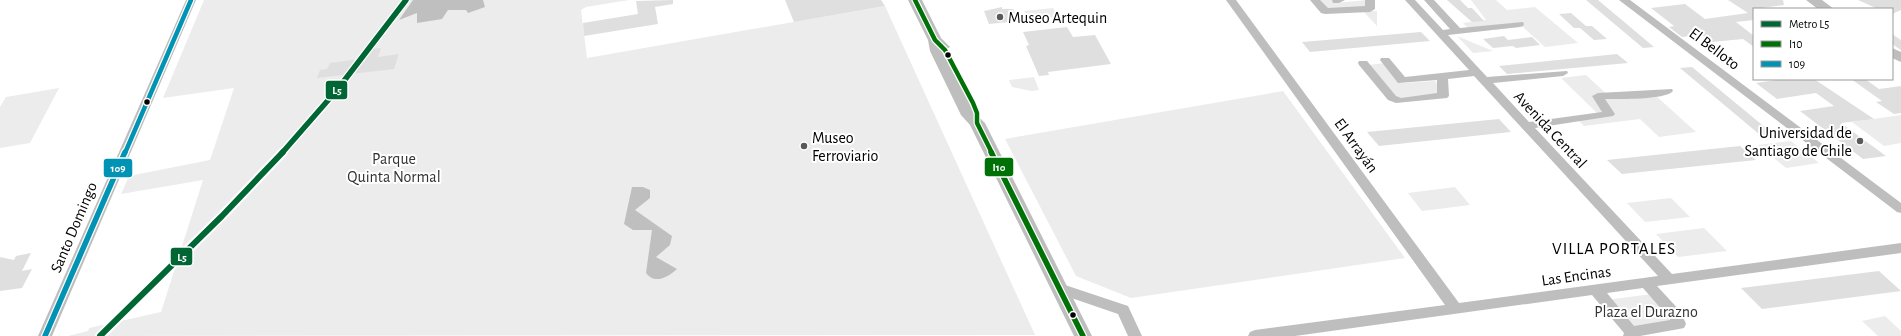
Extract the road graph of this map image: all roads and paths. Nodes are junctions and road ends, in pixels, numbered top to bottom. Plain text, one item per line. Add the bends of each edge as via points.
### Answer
1 (191, 0) edge
2 (916, 0) edge
3 (1232, 0) edge
4 (1315, 0) edge
5 (1370, 0) edge
6 (1410, 0) edge
7 (1429, 0) edge
8 (1624, 0) edge
9 (1519, 24) dead end
10 (1458, 31) junction
11 (1440, 32) junction
12 (1384, 60) dead end
13 (1363, 62) dead end
14 (1563, 74) dead end
15 (1481, 76) junction
16 (1442, 77) junction
17 (1668, 91) dead end
18 (1527, 126) junction
19 (1901, 209) edge
20 (1901, 248) edge
21 (1669, 280) junction
22 (1646, 283) junction
23 (1059, 288) junction
24 (1596, 290) junction
25 (1456, 309) junction
26 (1630, 334) edge
27 (45, 336) edge
28 (1083, 336) edge
29 (1135, 336) edge
30 (1255, 336) edge

1 - 27 street, Santo Domingo
2 - 23 main road via 960,98 969,115 977,123
3 - 25 street, El Arrayán
4 - 5 street via 1325,11 1370,8
6 - 11 street, Avenida Central
7 - 10 street
8 - 19 street, El Belloto
9 - 10 street
10 - 11 street
11 - 15 street, Avenida Central
12 - 16 street via 1402,81
13 - 16 street via 1392,98 1400,101 1443,96
14 - 15 street
15 - 16 street
15 - 18 street, Avenida Central
17 - 18 street via 1598,96 1609,114
18 - 21 street, Avenida Central
20 - 21 street, Las Encinas
21 - 22 street, Las Encinas
22 - 24 street, Las Encinas
22 - 26 street via 1676,316 1679,324
23 - 28 main road
23 - 29 street via 1122,310
24 - 25 street, Las Encinas
24 - 26 street
25 - 30 street, Las Encinas

